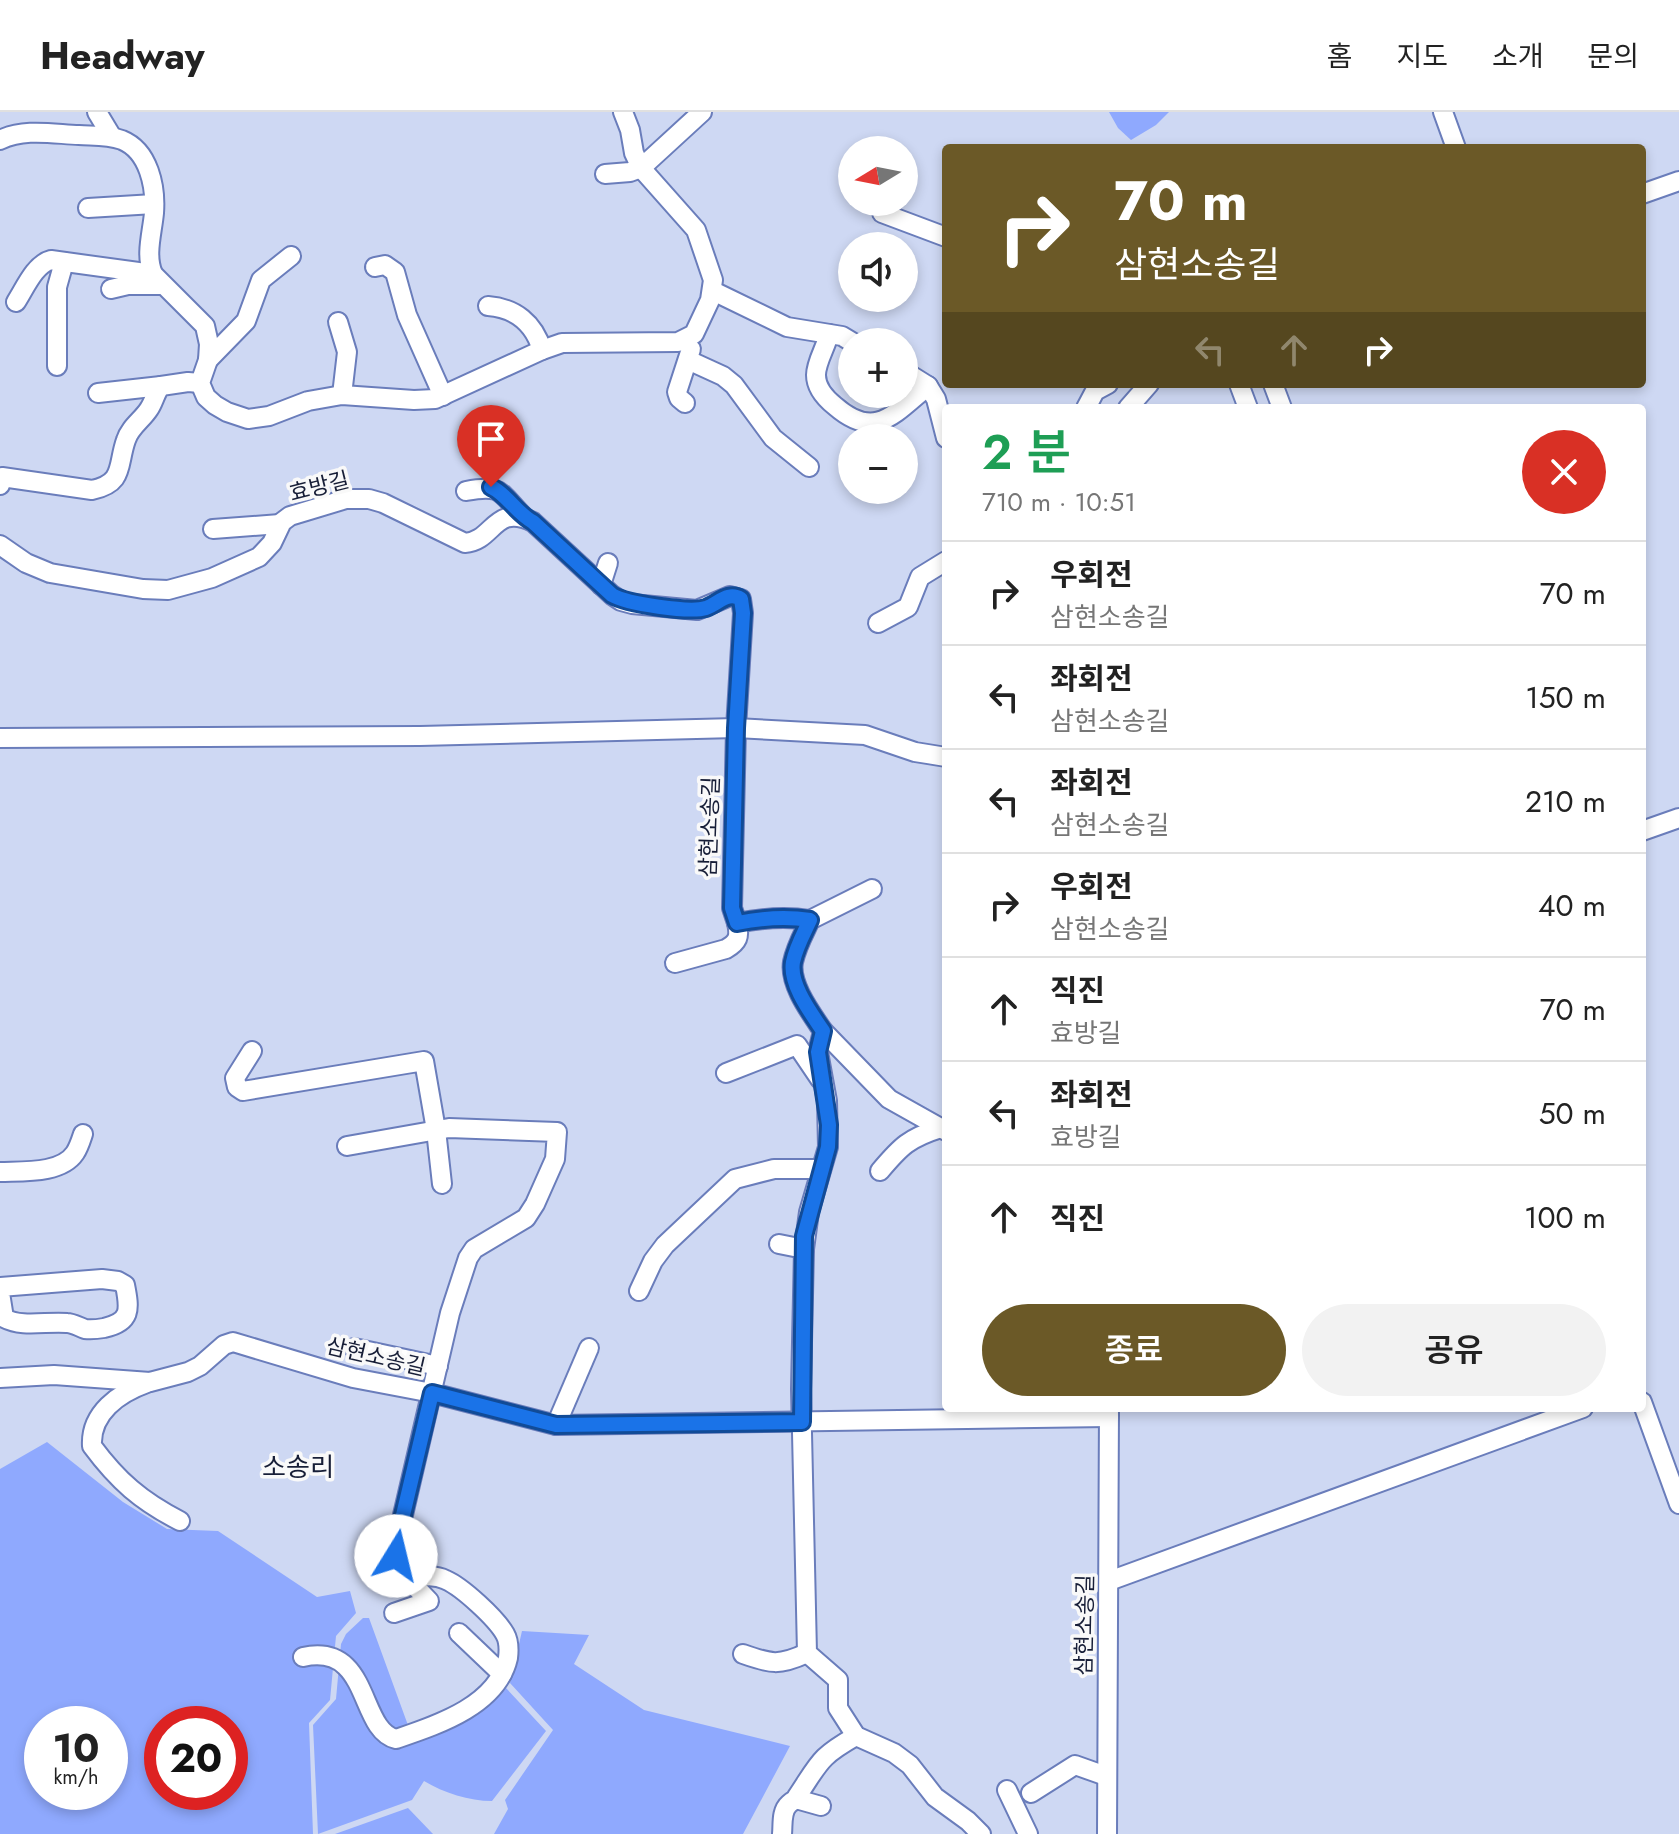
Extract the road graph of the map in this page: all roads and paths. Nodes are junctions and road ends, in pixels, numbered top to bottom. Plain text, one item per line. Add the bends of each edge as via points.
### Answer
1 (97, 112) edge
2 (624, 112) edge
3 (702, 112) edge
4 (1443, 112) edge
5 (112, 137) junction
6 (0, 140) edge
7 (1455, 144) edge
8 (641, 168) junction
9 (605, 174) dead end
10 (1679, 181) edge
11 (1646, 193) edge
12 (154, 204) junction
13 (88, 208) dead end
14 (890, 216) edge
15 (942, 236) edge
16 (291, 256) dead end
17 (64, 262) junction
18 (375, 267) dead end
19 (159, 280) junction
20 (111, 289) dead end
21 (713, 291) junction
22 (16, 302) dead end
23 (488, 306) dead end
24 (338, 322) dead end
25 (694, 334) junction
26 (829, 334) junction
27 (838, 335) edge
28 (542, 350) junction
29 (208, 360) junction
30 (688, 360) junction
31 (57, 366) dead end
32 (918, 380) edge
33 (200, 383) junction
34 (161, 386) junction
35 (928, 386) junction
36 (1101, 388) edge
37 (1145, 388) edge
38 (98, 393) dead end
39 (342, 395) junction
40 (443, 396) junction
41 (685, 403) dead end
42 (1088, 404) edge
43 (1131, 404) edge
44 (942, 422) edge
45 (809, 467) dead end
46 (1, 480) edge
47 (466, 491) dead end
48 (524, 517) junction
49 (280, 524) junction
50 (213, 529) dead end
51 (0, 545) edge
52 (608, 563) dead end
53 (942, 563) edge
54 (601, 585) junction
55 (878, 623) dead end
56 (736, 728) junction
57 (0, 738) edge
58 (942, 756) edge
59 (1679, 818) edge
60 (1646, 830) edge
61 (872, 889) dead end
62 (810, 920) junction
63 (737, 923) junction
64 (675, 963) dead end
65 (823, 1031) junction
66 (252, 1051) dead end
67 (726, 1073) dead end
68 (823, 1084) junction
69 (942, 1128) edge
70 (942, 1129) edge
71 (436, 1130) junction
72 (83, 1134) dead end
73 (347, 1146) dead end
74 (821, 1169) junction
75 (880, 1171) dead end
76 (0, 1172) edge
77 (442, 1184) dead end
78 (779, 1244) dead end
79 (804, 1249) junction
80 (0, 1287) edge
81 (639, 1291) dead end
82 (0, 1293) edge
83 (354, 1348) dead end
84 (589, 1348) dead end
85 (438, 1366) junction
86 (0, 1378) edge
87 (150, 1382) junction
88 (432, 1393) junction
89 (1572, 1412) edge
90 (1646, 1412) edge
91 (1109, 1413) edge
92 (802, 1422) junction
93 (556, 1425) junction
94 (1679, 1504) edge
95 (180, 1521) dead end
96 (409, 1580) junction
97 (1109, 1581) junction
98 (394, 1613) dead end
99 (459, 1633) dead end
100 (807, 1653) junction
101 (743, 1654) dead end
102 (303, 1657) dead end
103 (502, 1674) junction
104 (856, 1736) junction
105 (1106, 1776) junction
106 (1007, 1790) dead end
107 (1031, 1793) dead end
108 (796, 1799) junction
109 (821, 1806) dead end
110 (782, 1834) edge
111 (981, 1834) edge
112 (1028, 1834) edge
113 (1107, 1834) edge

1 - 5 street
2 - 8 street
3 - 8 street
4 - 7 street
5 - 6 street via 17,133
5 - 12 street via 141,154
8 - 9 street
8 - 21 street via 696,230
10 - 11 street
12 - 13 street
12 - 19 street via 149,257
14 - 15 street
16 - 29 street via 261,280 246,321
17 - 19 street
17 - 22 street via 45,261
17 - 31 street via 57,287
18 - 40 street via 385,265 395,272 407,315
19 - 20 street
19 - 29 street via 205,326
21 - 25 street
21 - 26 street via 787,327
23 - 28 street via 514,311
24 - 39 street via 347,352
25 - 28 street via 664,344 574,341
25 - 30 street
26 - 27 street
26 - 35 street via 817,370 818,386 851,420 876,424
28 - 40 street
29 - 33 street
30 - 41 street via 677,392
30 - 45 street via 734,385 773,438
32 - 35 street
33 - 34 street
33 - 39 street via 215,405 248,419
34 - 38 street
34 - 46 street via 131,429 121,469 112,482 92,490
35 - 44 street
36 - 42 street
37 - 43 street
39 - 40 street via 414,400
47 - 48 street via 498,490
48 - 49 street, 효방길 via 504,518 465,543 383,503 358,498 290,516
48 - 54 street
49 - 50 street
49 - 51 street, 효방길 via 259,557 168,590 50,573
52 - 54 street
53 - 55 street via 920,577 908,607
54 - 56 street via 632,604 697,610 730,596 741,599
56 - 57 street
56 - 58 street via 865,735
56 - 63 street, 삼현소송길 via 731,891
59 - 60 street
61 - 62 street
62 - 63 street via 760,918
62 - 65 street via 793,975
63 - 64 street via 738,941 726,949
65 - 68 street via 818,1052
65 - 69 street via 889,1099
66 - 71 street via 235,1078 243,1091 424,1061
67 - 68 street via 797,1045
68 - 74 street via 829,1125
70 - 75 street via 910,1139
71 - 73 street
71 - 77 street
71 - 85 street via 557,1132 555,1159 526,1218 474,1249 468,1258
72 - 76 street via 75,1154 64,1163
74 - 79 street
74 - 81 street via 774,1169 735,1179 665,1245
78 - 79 street
79 - 92 street
80 - 82 street via 118,1281 125,1285 127,1313 118,1325 95,1329 9,1321
83 - 85 street
84 - 93 street
85 - 88 street
86 - 87 street, 삼현소송길 via 54,1375
87 - 88 street, 삼현소송길 via 188,1372 233,1342 353,1378
87 - 95 street via 108,1406 97,1421 92,1446 130,1491
88 - 93 street, 삼현소송길
88 - 96 street via 396,1556
89 - 97 street
90 - 94 street
91 - 92 street, 삼현소송길
91 - 97 street, 삼현소송길
92 - 93 street, 삼현소송길
92 - 100 street
96 - 98 street via 429,1601
96 - 103 street via 445,1579 492,1619 509,1643
97 - 105 street, 삼현소송길
99 - 103 street
100 - 101 street via 775,1664
100 - 104 street via 838,1680 838,1708
102 - 103 street via 341,1661 379,1724 396,1739 464,1710
104 - 108 street via 821,1759
104 - 111 street via 902,1759 935,1797
105 - 107 street via 1075,1765
105 - 113 street, 삼현소송길
106 - 112 street
108 - 109 street
108 - 110 street via 787,1806

